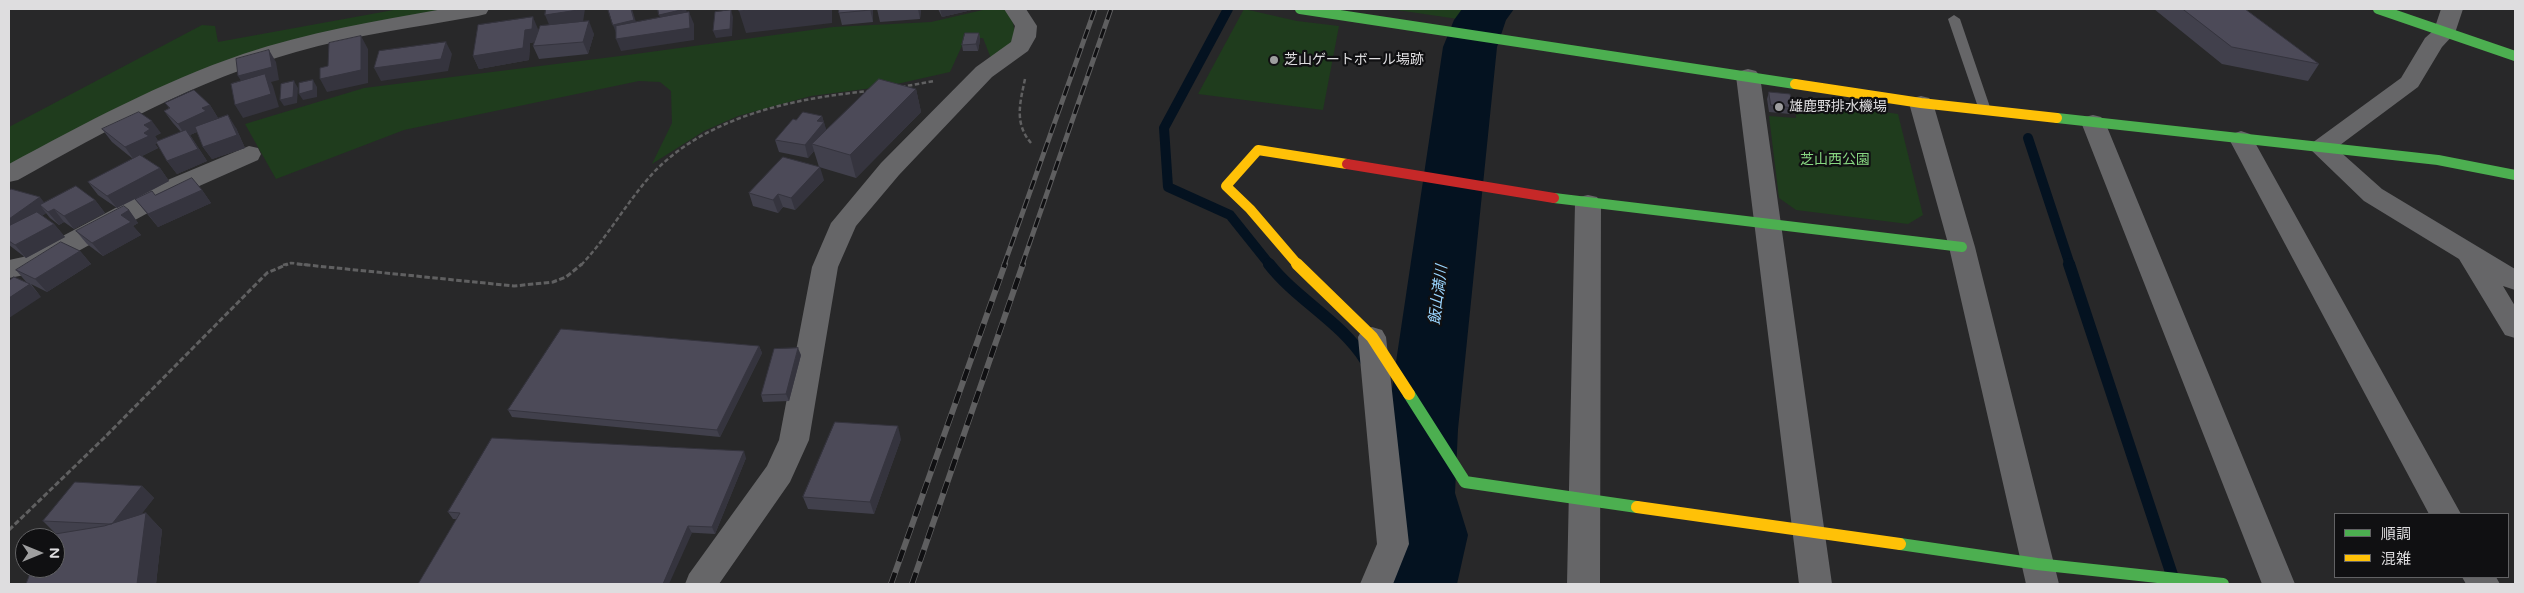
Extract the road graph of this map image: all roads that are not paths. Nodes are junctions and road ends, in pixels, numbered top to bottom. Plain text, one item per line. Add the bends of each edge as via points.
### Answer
1 (478, 9) edge
2 (1015, 9) edge
3 (1300, 9) edge
4 (2378, 9) edge
5 (2452, 9) edge
6 (1322, 10) edge
7 (1954, 19) dead end
8 (2444, 33) junction
9 (2515, 56) edge
10 (1748, 76) junction
11 (1921, 103) junction
12 (1985, 110) junction
13 (2093, 122) junction
14 (2241, 139) junction
15 (2321, 148) junction
16 (250, 154) dead end
17 (9, 174) edge
18 (2515, 175) edge
19 (1588, 203) junction
20 (1766, 226) junction
21 (1962, 247) junction
22 (2468, 253) junction
23 (9, 269) edge
24 (2515, 281) edge
25 (2515, 328) edge
26 (1372, 337) junction
27 (1585, 500) junction
28 (2444, 513) edge
29 (1810, 532) junction
30 (2040, 574) edge
31 (701, 584) edge
32 (1377, 584) edge
33 (1583, 584) edge
34 (1816, 584) edge
35 (2223, 584) edge
36 (2279, 584) edge

1 - 17 street via 288,47 177,87 102,123
2 - 31 street via 1026,26 1020,46 984,72 890,168 844,223 825,267 794,440 779,473
3 - 6 street
4 - 8 street
5 - 8 street
6 - 10 street
7 - 12 lane
8 - 9 street
8 - 15 street via 2433,43 2410,82
10 - 11 street
10 - 20 street
11 - 12 street
11 - 21 street
12 - 13 street
13 - 14 street
13 - 36 street
14 - 15 street
14 - 28 street
15 - 18 street via 2438,160
15 - 22 street via 2373,195
16 - 23 street via 179,185 30,265
19 - 20 street
19 - 26 street via 1258,150 1226,186 1304,272
19 - 27 street
20 - 21 street
20 - 29 street
21 - 30 street
22 - 24 street
22 - 25 street
26 - 27 street via 1465,482
26 - 32 street via 1393,544
27 - 29 street
27 - 33 street
29 - 30 street
29 - 34 street
30 - 35 street

